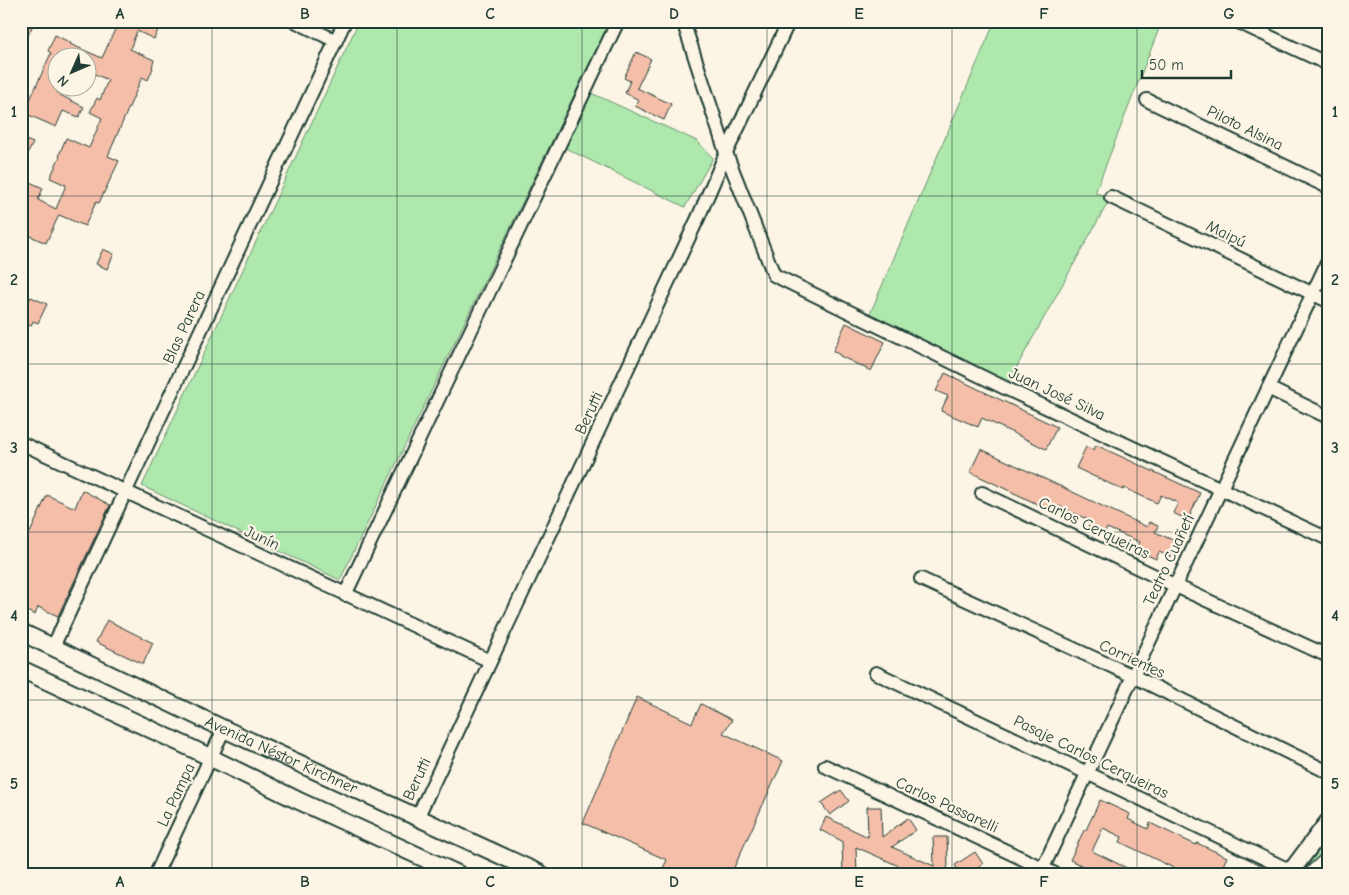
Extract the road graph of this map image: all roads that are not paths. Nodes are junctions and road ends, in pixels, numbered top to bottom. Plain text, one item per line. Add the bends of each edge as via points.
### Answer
1 (295, 21) edge
2 (345, 21) edge
3 (618, 21) edge
4 (682, 21) edge
5 (789, 21) edge
6 (1236, 21) edge
7 (1264, 27) edge
8 (336, 41) junction
9 (1328, 64) edge
10 (1147, 100) dead end
11 (726, 154) junction
12 (1328, 186) edge
13 (1111, 197) dead end
14 (1328, 261) edge
15 (1312, 293) junction
16 (1328, 301) edge
17 (1268, 388) junction
18 (1328, 417) edge
19 (21, 443) edge
20 (1221, 489) junction
21 (126, 492) junction
22 (982, 493) dead end
23 (1328, 539) edge
24 (921, 579) dead end
25 (1176, 586) junction
26 (345, 595) junction
27 (21, 632) edge
28 (53, 647) junction
29 (1328, 656) edge
30 (490, 661) junction
31 (21, 669) edge
32 (876, 673) dead end
33 (1133, 676) junction
34 (224, 729) junction
35 (211, 758) junction
36 (825, 766) dead end
37 (1087, 772) junction
38 (1328, 772) edge
39 (417, 818) junction
40 (1328, 822) edge
41 (1328, 862) edge
42 (1042, 871) edge
43 (1290, 873) edge
44 (156, 874) edge
45 (458, 874) edge
46 (541, 874) edge
47 (1055, 874) edge
48 (1315, 874) edge

1 - 8 street
2 - 8 street, Blas Parera
3 - 26 street
4 - 11 street
5 - 11 street, Berutti
6 - 7 street
7 - 9 street
8 - 21 street, Blas Parera
10 - 12 street, Piloto Alsina
11 - 20 street, Juan José Silva via 774,275
11 - 30 street, Berutti
13 - 15 street, Maipú
14 - 15 street, Teatro Cuañetí
15 - 16 street, Maipú
15 - 17 street, Teatro Cuañetí
17 - 18 street
17 - 20 street, Teatro Cuañetí
19 - 21 street, Junín
20 - 23 street, Juan José Silva
20 - 25 street, Teatro Cuañetí
21 - 26 street, Junín
21 - 28 street, Blas Parera
22 - 25 street, Carlos Cerqueiras
24 - 33 street, Corrientes
25 - 29 street, Carlos Cerqueiras
25 - 33 street, Teatro Cuañetí
26 - 30 street, Junín
27 - 28 main road, Avenida Néstor Kirchner
28 - 34 main road, Avenida Néstor Kirchner
30 - 39 street, Berutti
31 - 35 main road, Avenida Néstor Kirchner
32 - 37 street, Pasaje Carlos Cerqueiras
33 - 37 street, Teatro Cuañetí
33 - 38 street, Corrientes
34 - 35 street, La Pampa
34 - 39 main road, Avenida Néstor Kirchner
35 - 44 street, La Pampa
35 - 45 main road, Avenida Néstor Kirchner
36 - 42 street, Carlos Passarelli
37 - 42 street, Teatro Cuañetí
37 - 43 street, Pasaje Carlos Cerqueiras
39 - 46 main road, Avenida Néstor Kirchner
40 - 43 main road
41 - 48 highway
42 - 47 street, Carlos Passarelli

